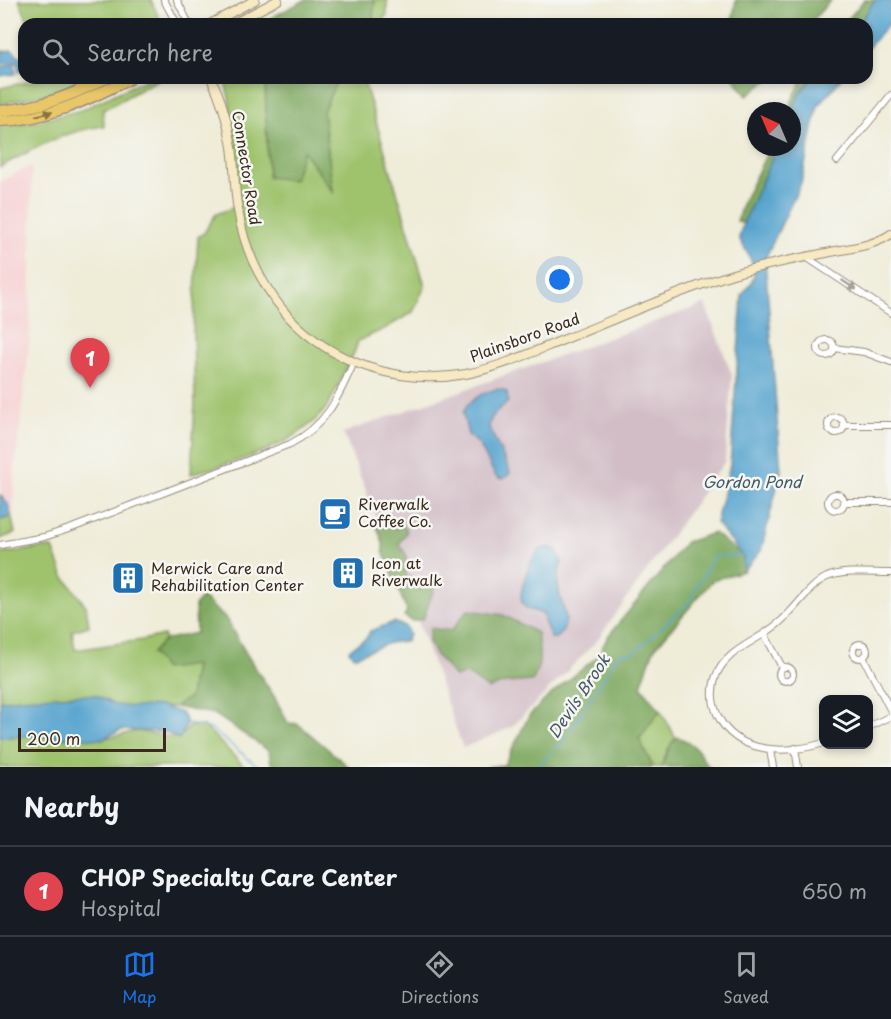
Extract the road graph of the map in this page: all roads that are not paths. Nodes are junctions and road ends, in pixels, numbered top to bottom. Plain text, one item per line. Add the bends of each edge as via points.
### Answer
1 (164, 0) edge
2 (177, 0) edge
3 (255, 0) edge
4 (278, 0) edge
5 (174, 18) edge
6 (186, 18) edge
7 (221, 18) edge
8 (244, 18) edge
9 (94, 84) edge
10 (119, 84) edge
11 (214, 84) edge
12 (891, 95) edge
13 (0, 111) edge
14 (0, 121) edge
15 (837, 161) dead end
16 (891, 234) edge
17 (806, 257) junction
18 (891, 314) edge
19 (834, 348) dead end
20 (354, 362) junction
21 (891, 362) edge
22 (891, 425) edge
23 (844, 426) dead end
24 (844, 502) dead end
25 (891, 502) edge
26 (0, 544) edge
27 (891, 573) edge
28 (765, 634) junction
29 (863, 657) dead end
30 (782, 667) dead end
31 (891, 711) edge
32 (891, 716) edge
33 (873, 725) edge
34 (819, 744) edge
35 (795, 748) junction
36 (770, 750) junction
37 (773, 767) edge
38 (798, 767) edge

1 - 5 street
2 - 6 street
3 - 7 street
4 - 8 street
9 - 13 highway via 59,100
14 -> 10 highway via 71,107
11 - 20 street, Connector Road via 223,106 232,147 238,211 252,259 287,315 331,351
12 - 15 street
16 - 17 street, Plainsboro Road via 873,243
17 -> 18 street
17 - 20 street, Plainsboro Road via 697,287 475,372 414,376
19 - 21 street via 867,352
20 - 26 street via 328,413 290,444 72,528
22 - 23 street
24 - 25 street
27 - 28 street via 843,573 825,579
28 - 30 street
28 - 36 street via 725,660 716,676 713,698 719,718 732,735 751,746
29 - 31 street
32 - 33 street
34 - 35 street
35 - 36 street
35 - 38 street
36 - 37 street

